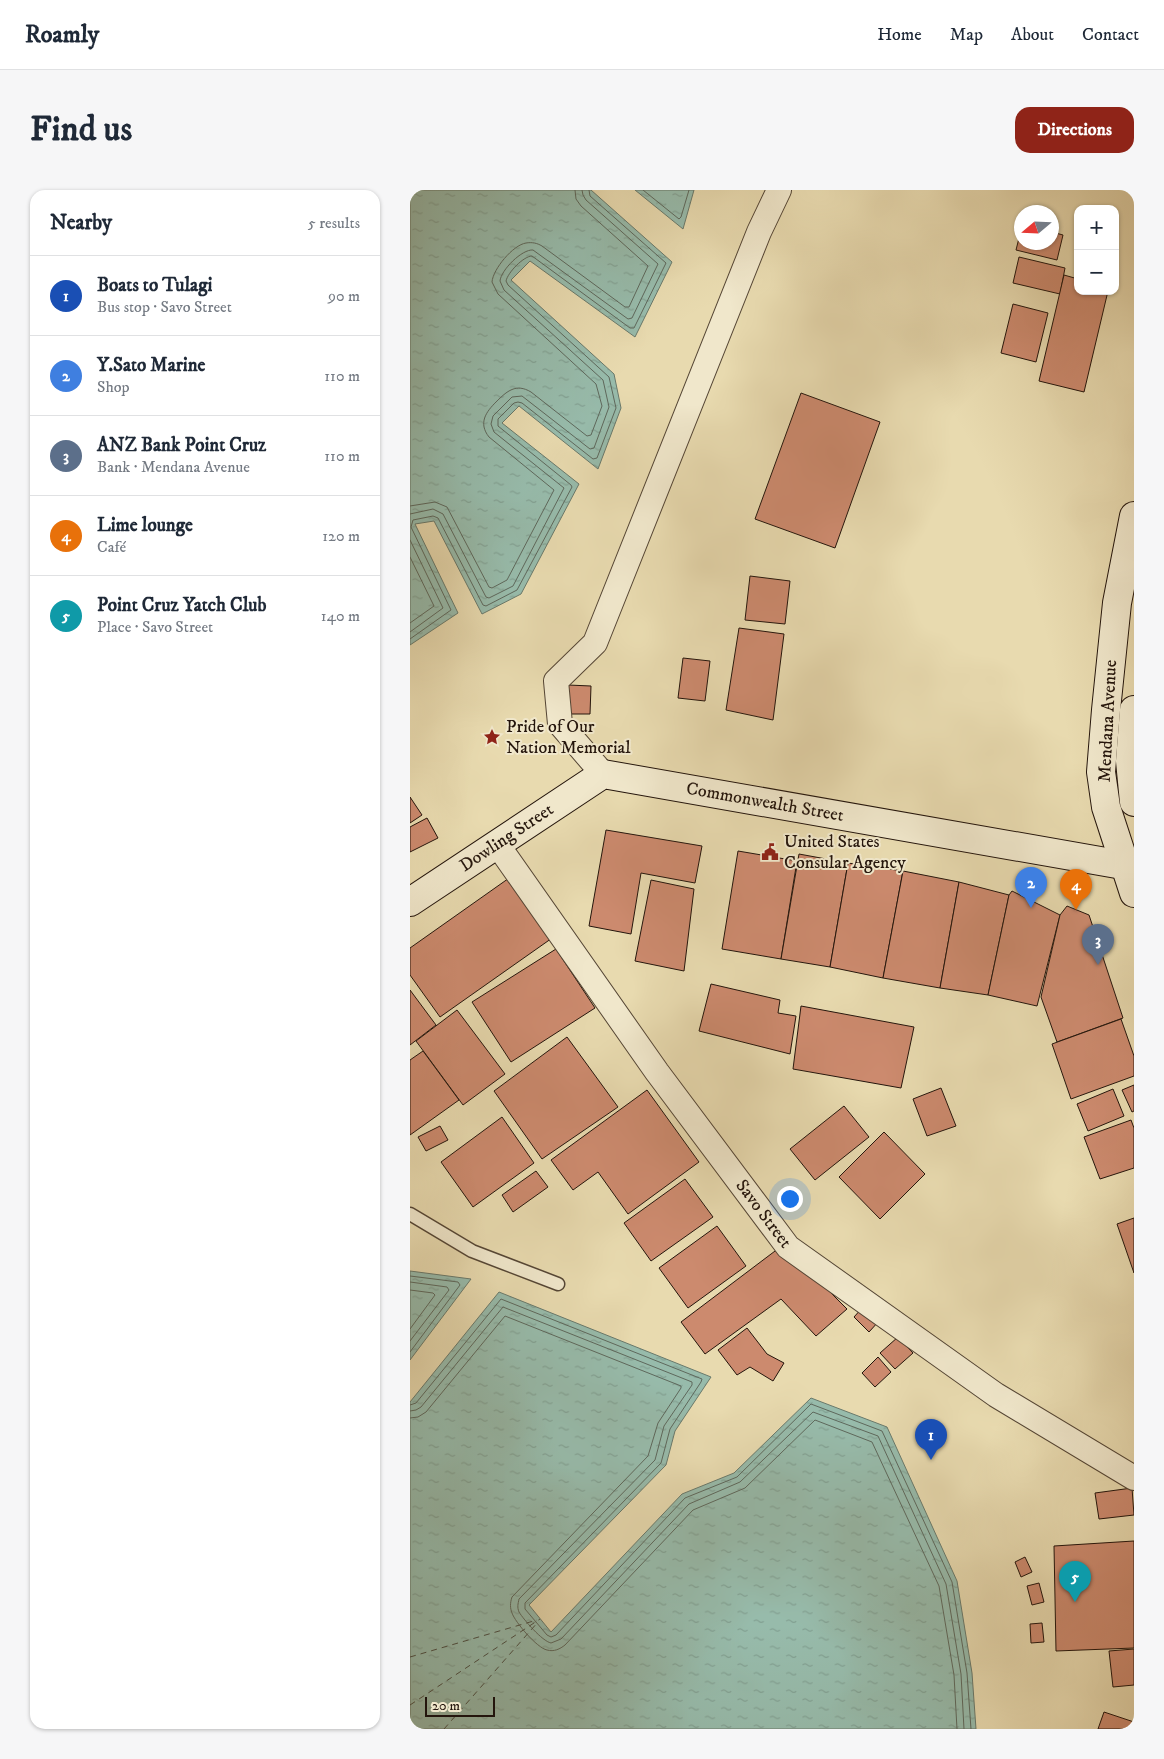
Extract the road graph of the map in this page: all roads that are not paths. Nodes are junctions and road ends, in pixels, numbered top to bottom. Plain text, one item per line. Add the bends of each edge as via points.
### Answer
1 (779, 190) edge
2 (1134, 516) edge
3 (1134, 710) edge
4 (603, 774) junction
5 (1134, 802) edge
6 (497, 844) junction
7 (1130, 867) edge
8 (1134, 893) edge
9 (410, 902) edge
10 (410, 1214) edge
11 (558, 1284) dead end
12 (1134, 1478) edge

1 - 4 street via 759,232 594,643 556,681 560,724
2 - 7 street, Mendana Avenue via 1117,604 1101,772 1106,807
3 - 5 street, Mendana Avenue via 1130,761
4 - 6 street, Dowling Street
4 - 7 street, Commonwealth Street
6 - 9 street, Dowling Street
6 - 12 street, Savo Street via 657,1072 788,1247 996,1395
7 - 8 street, Mendana Avenue
10 - 11 lane via 472,1251

